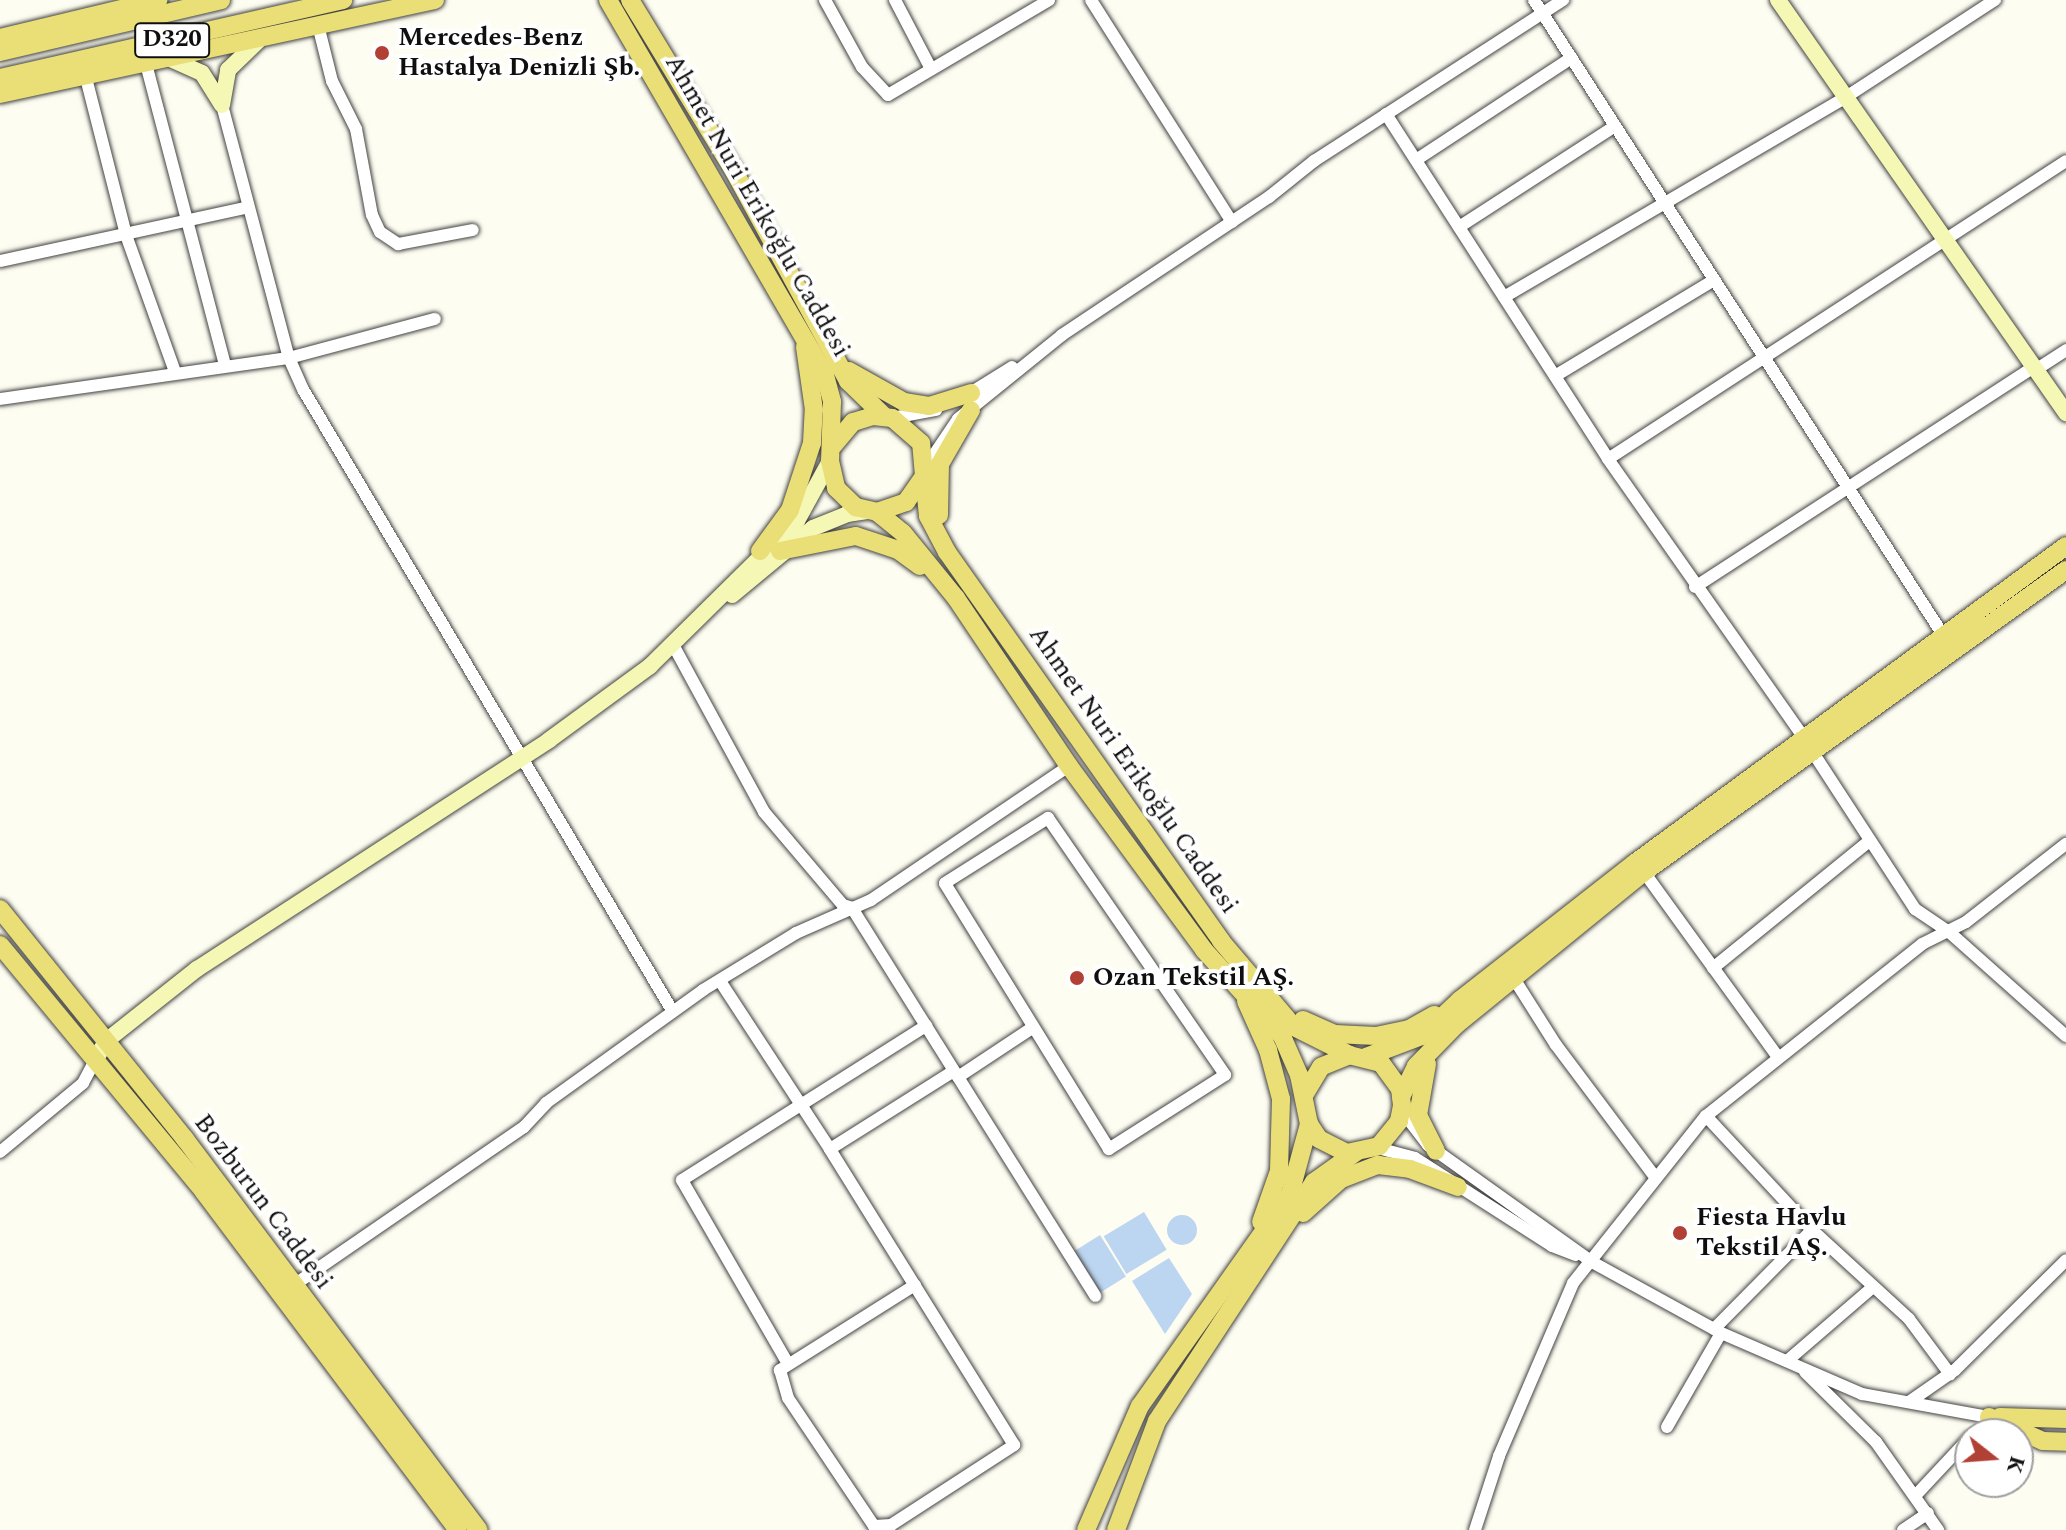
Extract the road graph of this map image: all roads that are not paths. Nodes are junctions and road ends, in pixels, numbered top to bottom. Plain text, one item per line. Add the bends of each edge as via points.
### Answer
1 (102, 0) edge
2 (221, 0) edge
3 (343, 0) edge
4 (435, 0) edge
5 (594, 0) edge
6 (608, 0) edge
7 (630, 0) edge
8 (647, 0) edge
9 (825, 0) edge
10 (895, 0) edge
11 (1019, 0) edge
12 (1049, 0) edge
13 (1091, 0) edge
14 (1534, 0) edge
15 (1563, 0) edge
16 (1778, 0) edge
17 (1995, 0) edge
18 (148, 1) edge
19 (1026, 14) junction
20 (1542, 14) junction
21 (86, 17) junction
22 (619, 20) junction
23 (319, 29) junction
24 (650, 33) junction
25 (265, 35) junction
26 (0, 38) edge
27 (0, 52) edge
28 (154, 58) junction
29 (1571, 58) junction
30 (83, 67) junction
31 (931, 69) junction
32 (0, 78) edge
33 (0, 94) edge
34 (1846, 97) junction
35 (222, 105) junction
36 (1386, 114) junction
37 (1615, 126) junction
38 (1416, 160) junction
39 (2066, 161) edge
40 (1664, 202) junction
41 (246, 208) junction
42 (188, 222) junction
43 (1232, 222) junction
44 (1459, 227) junction
45 (473, 230) dead end
46 (126, 235) junction
47 (1941, 239) junction
48 (0, 261) edge
49 (1714, 280) junction
50 (1504, 297) junction
51 (435, 319) dead end
52 (801, 329) junction
53 (2066, 350) edge
54 (833, 354) junction
55 (1763, 356) junction
56 (289, 358) junction
57 (225, 365) junction
58 (2036, 368) junction
59 (175, 372) junction
60 (1555, 376) junction
61 (0, 399) edge
62 (971, 401) junction
63 (2066, 413) edge
64 (888, 417) junction
65 (831, 454) junction
66 (1608, 459) junction
67 (924, 472) junction
68 (1849, 489) junction
69 (873, 512) junction
70 (2066, 546) edge
71 (760, 551) junction
72 (780, 551) junction
73 (947, 552) junction
74 (2066, 570) edge
75 (1695, 587) junction
76 (956, 598) junction
77 (1943, 635) junction
78 (672, 643) junction
79 (1807, 744) junction
80 (522, 758) junction
81 (1069, 766) junction
82 (1869, 841) junction
83 (2066, 844) edge
84 (930, 859) junction
85 (1644, 872) junction
86 (945, 883) junction
87 (852, 908) junction
88 (0, 909) edge
89 (1948, 931) junction
90 (0, 945) edge
91 (1713, 968) junction
92 (1513, 977) junction
93 (720, 981) junction
94 (1243, 995) junction
95 (1271, 999) junction
96 (1460, 1000) junction
97 (673, 1012) junction
98 (926, 1026) junction
99 (1032, 1028) junction
100 (2066, 1036) edge
101 (106, 1041) junction
102 (1439, 1041) junction
103 (1358, 1056) junction
104 (1777, 1056) junction
105 (96, 1059) junction
106 (956, 1074) junction
107 (1305, 1094) junction
108 (1401, 1102) junction
109 (799, 1105) junction
110 (1706, 1116) junction
111 (1309, 1124) junction
112 (830, 1149) junction
113 (1365, 1150) junction
114 (1436, 1151) junction
115 (0, 1152) edge
116 (1656, 1178) junction
117 (1458, 1187) junction
118 (1812, 1230) junction
119 (1282, 1235) junction
120 (1246, 1254) junction
121 (2066, 1260) edge
122 (1592, 1262) junction
123 (294, 1285) junction
124 (915, 1285) junction
125 (1873, 1287) junction
126 (1095, 1296) dead end
127 (1717, 1331) junction
128 (1787, 1361) junction
129 (787, 1362) junction
130 (1800, 1367) junction
131 (1950, 1374) junction
132 (1909, 1402) junction
133 (1989, 1417) junction
134 (2066, 1419) edge
135 (1667, 1427) dead end
136 (2066, 1442) edge
137 (1954, 1454) edge
138 (1916, 1495) junction
139 (1928, 1513) junction
140 (458, 1530) edge
141 (479, 1530) edge
142 (1086, 1530) edge
143 (1116, 1530) edge
144 (1475, 1530) edge
145 (1903, 1530) edge
146 (1938, 1530) edge

1 - 21 street
2 - 27 main road, D320
3 - 30 main road, D320
4 - 23 main road
5 - 22 main road
6 - 22 main road, Ahmet Nuri Erikoğlu Caddesi
7 - 24 main road, Ahmet Nuri Erikoğlu Caddesi
8 - 24 main road
9 - 31 street via 862,67 888,95
10 - 31 street
11 - 19 street
12 - 19 street
13 - 43 street
14 - 20 street
15 - 20 street
16 - 34 street
17 - 34 street
18 - 21 main road
19 - 31 street
20 - 29 street
20 - 36 street
21 - 26 main road
22 - 52 main road, Ahmet Nuri Erikoğlu Caddesi
23 - 25 main road
23 - 45 street via 332,81 356,129 380,232 398,244
24 - 54 main road, Ahmet Nuri Erikoğlu Caddesi via 734,171
25 - 28 main road
25 - 35 street via 232,64
28 - 30 main road
28 - 35 street via 202,73
28 - 42 street
29 - 37 street
29 - 38 street
30 - 32 main road, D320
30 - 33 main road
30 - 46 street
34 - 40 street
34 - 47 street
35 - 41 street
36 - 38 street
36 - 43 street
37 - 40 street
37 - 44 street
38 - 44 street
39 - 47 street
40 - 49 street
40 - 50 street
41 - 42 street
41 - 56 street
42 - 46 street
42 - 57 street
43 - 62 street
44 - 50 street
46 - 48 street
46 - 59 street
47 - 55 street
47 - 58 street
49 - 55 street
49 - 60 street
50 - 60 street
51 - 56 street
52 - 65 main road, Ahmet Nuri Erikoğlu Caddesi via 829,388
52 - 71 main road via 814,410 812,443 790,510
53 - 58 street
54 - 62 main road via 861,382 904,402
54 - 64 main road, Ahmet Nuri Erikoğlu Caddesi via 859,397
55 - 66 street
55 - 68 street
56 - 57 street
56 - 80 street
57 - 59 street
58 - 63 street
58 - 68 street
59 - 61 street
60 - 66 street
62 - 64 street
62 - 67 street
62 - 73 main road via 938,476
64 - 65 main road via 853,422
64 - 67 main road via 921,443
65 - 69 main road via 836,488
65 - 71 street via 797,521
66 - 75 street
67 - 69 main road via 906,502
67 - 73 main road, Ahmet Nuri Erikoğlu Caddesi via 928,516
68 - 75 street
68 - 77 street
69 - 72 street via 824,522
69 - 76 main road, Ahmet Nuri Erikoğlu Caddesi via 903,533
70 - 77 main road
71 - 78 street
72 - 76 main road via 841,537 873,538 913,560
72 - 78 street
73 - 95 main road, Ahmet Nuri Erikoğlu Caddesi via 1221,941
74 - 79 main road
75 - 79 street
76 - 81 main road, Ahmet Nuri Erikoğlu Caddesi
77 - 79 main road
78 - 80 street via 650,666
78 - 87 street via 764,812 843,905
79 - 82 street
79 - 85 main road
79 - 96 main road
80 - 97 street
80 - 101 street via 197,969
81 - 84 street
81 - 94 main road, Ahmet Nuri Erikoğlu Caddesi
82 - 89 street via 1915,909
82 - 91 street
83 - 89 street
84 - 86 street
84 - 87 street
85 - 91 street
85 - 92 main road
86 - 99 street
86 - 99 street via 1048,818 1225,1075 1109,1149
87 - 93 street via 796,933
87 - 98 street
88 - 101 main road, Bozburun Caddesi
89 - 100 street
89 - 104 street via 1922,944
90 - 105 main road, Bozburun Caddesi
91 - 104 street
92 - 102 main road
92 - 116 street via 1556,1045
93 - 97 street
93 - 109 street
94 - 107 main road, Ahmet Nuri Erikoğlu Caddesi via 1282,1036
94 - 120 main road via 1275,1073 1282,1123 1274,1190
95 - 96 main road via 1320,1029 1364,1036 1409,1029
95 - 103 main road, Ahmet Nuri Erikoğlu Caddesi via 1304,1035
96 - 103 main road via 1422,1036
97 - 123 street via 555,1096 524,1127
98 - 106 street
98 - 109 street
99 - 106 street
101 - 105 street
101 - 123 main road, Bozburun Caddesi
102 - 108 main road via 1416,1066
102 - 114 main road via 1421,1076 1416,1103 1422,1128
103 - 107 main road via 1321,1067
103 - 108 main road via 1392,1075
104 - 110 street
105 - 115 street via 83,1083
105 - 140 main road, Bozburun Caddesi via 204,1192
106 - 112 street
106 - 126 street
107 - 111 main road
108 - 113 main road via 1391,1135
108 - 114 street via 1415,1134
109 - 112 street
109 - 129 street via 682,1180
110 - 116 street
110 - 118 street
111 - 113 main road via 1332,1148
111 - 120 main road via 1290,1194
112 - 124 street
113 - 117 street via 1415,1158
113 - 119 main road via 1314,1182
114 - 122 street
116 - 122 street
117 - 119 main road via 1410,1169 1378,1165 1328,1187
117 - 122 street via 1552,1246
118 - 125 street
118 - 127 street
119 - 143 main road via 1157,1421
120 - 142 main road via 1140,1406
121 - 131 street
122 - 127 street
122 - 144 street via 1573,1283 1557,1319 1499,1456
123 - 141 main road, Bozburun Caddesi
124 - 129 street
124 - 129 street via 1014,1445 891,1525 868,1522 788,1398 780,1378
125 - 128 street
125 - 131 street via 1909,1319
127 - 128 street
127 - 135 street
128 - 130 street
130 - 132 street via 1862,1394
130 - 138 street via 1876,1442
131 - 132 street
132 - 133 street
133 - 134 main road
133 - 136 main road via 2043,1441
137 - 138 street
138 - 139 street
139 - 145 street
139 - 146 street

